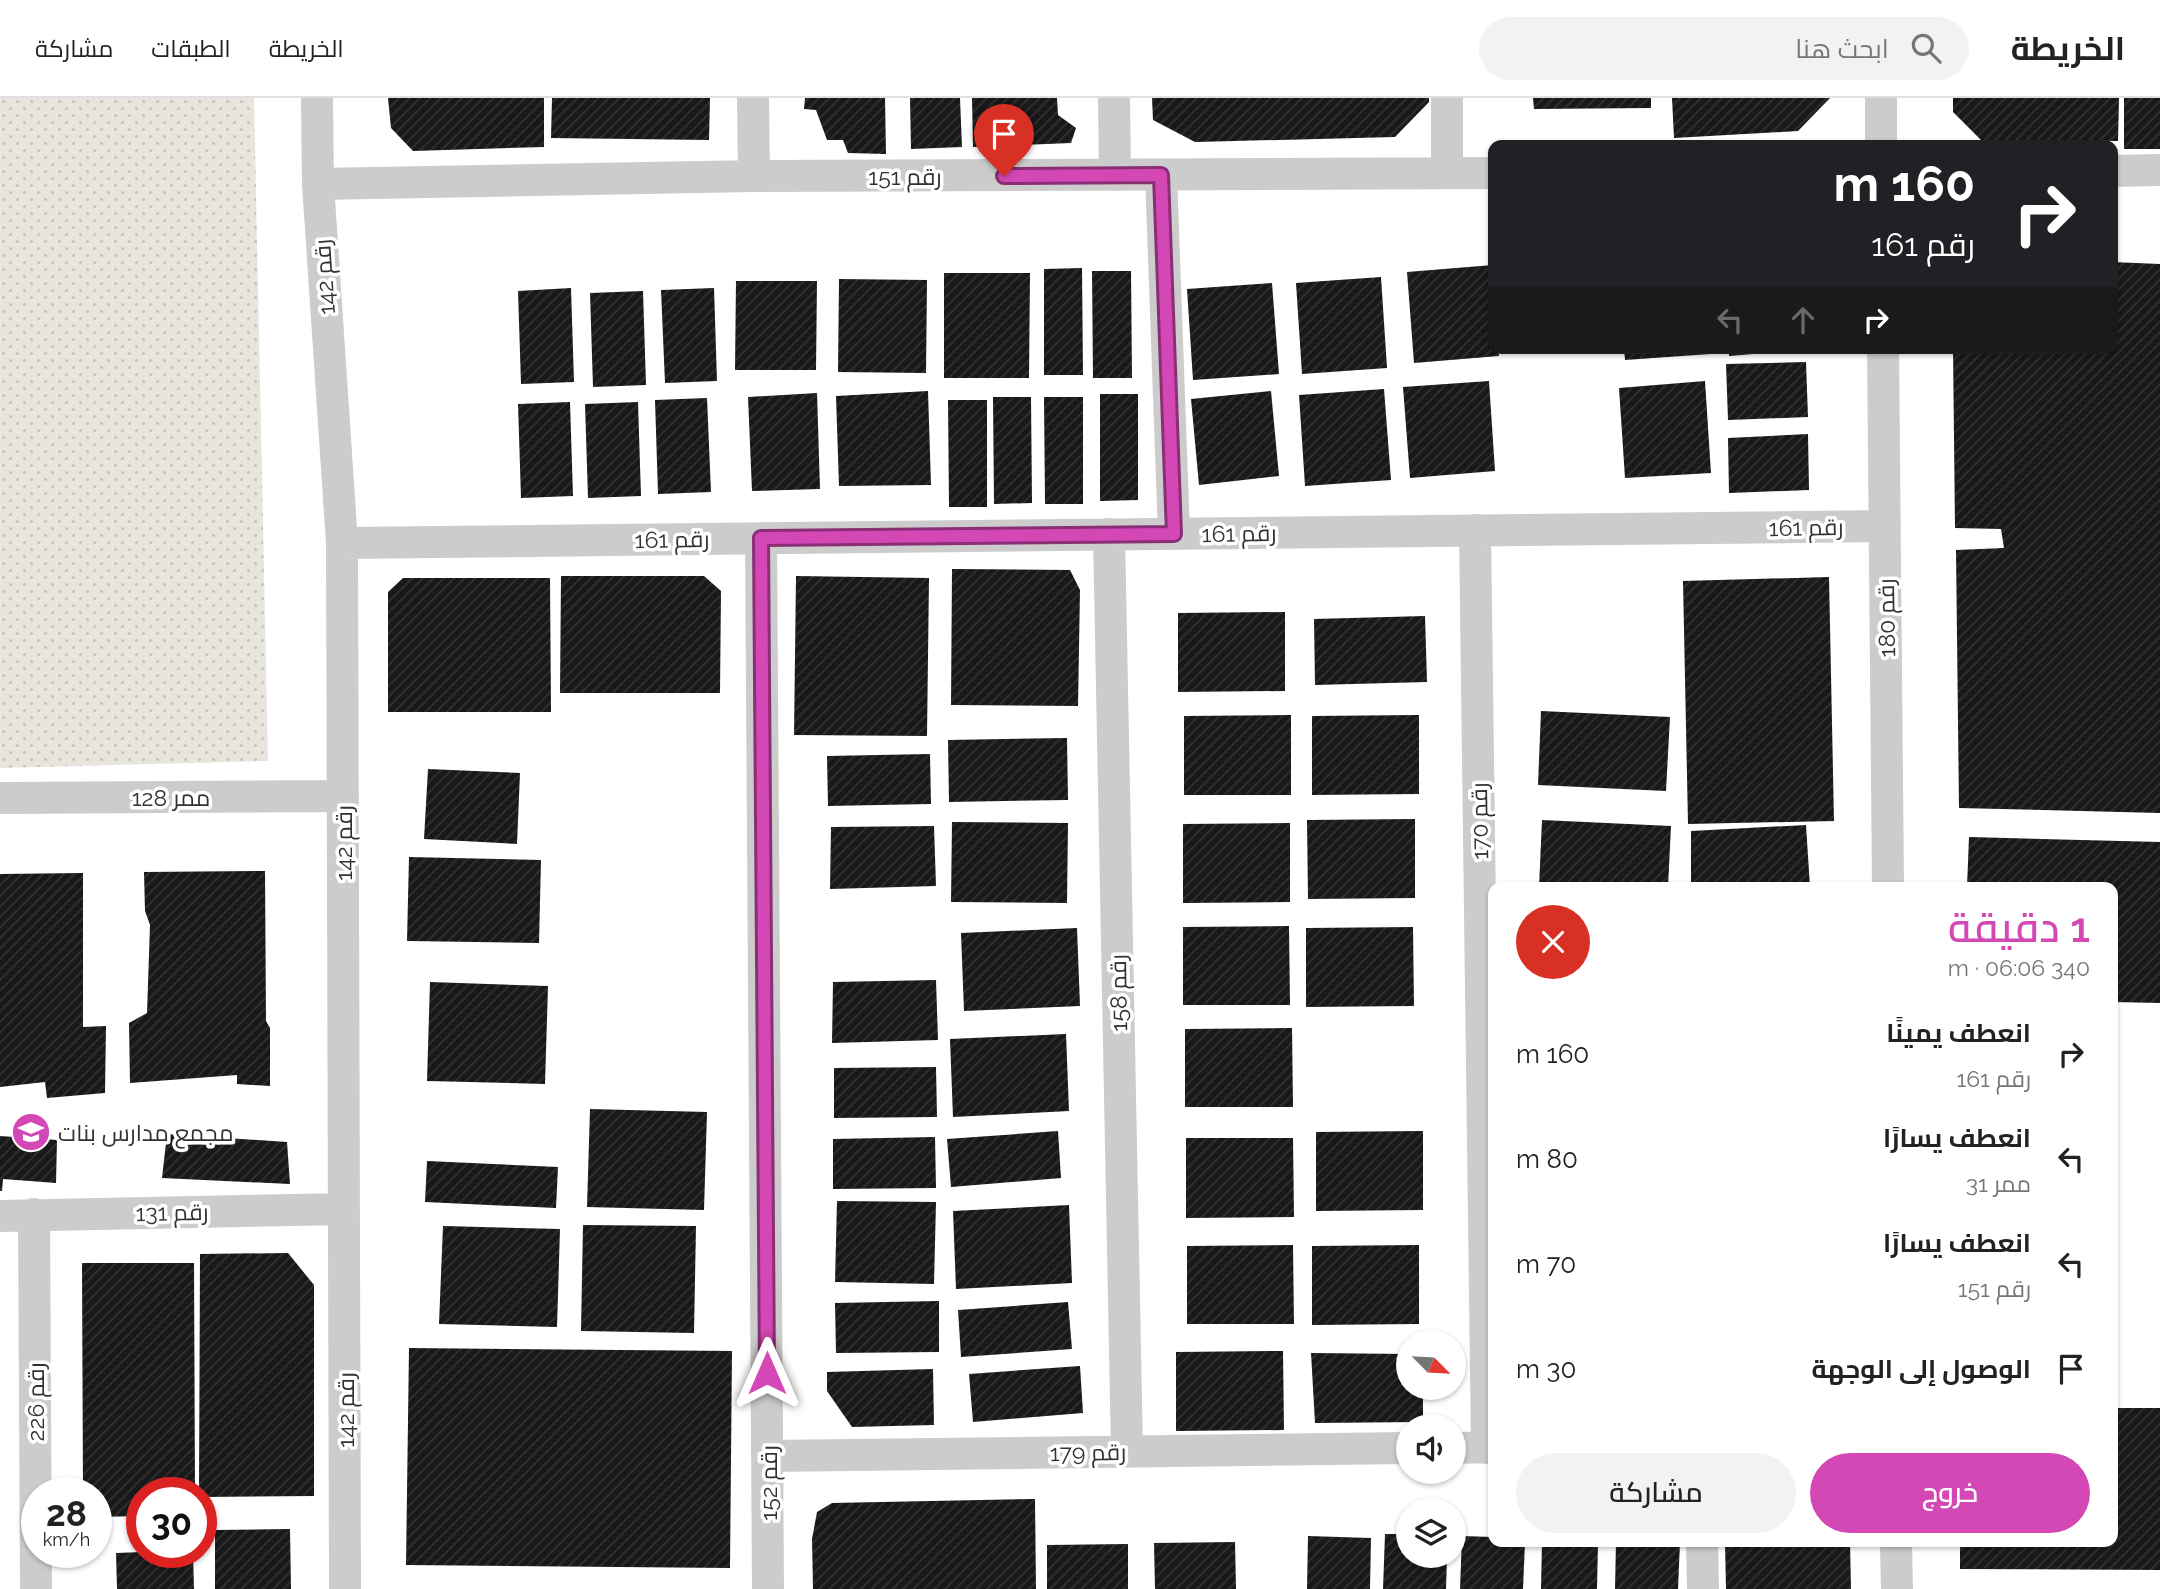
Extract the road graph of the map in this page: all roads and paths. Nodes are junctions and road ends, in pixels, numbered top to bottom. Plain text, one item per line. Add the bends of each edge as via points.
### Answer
1 (317, 98) edge
2 (753, 98) edge
3 (1114, 98) edge
4 (1447, 98) edge
5 (1881, 98) edge
6 (1881, 140) edge
7 (2118, 170) edge
8 (2160, 170) edge
9 (1447, 173) junction
10 (1488, 173) edge
11 (1115, 175) junction
12 (1161, 175) junction
13 (754, 176) junction
14 (318, 184) junction
15 (1883, 354) edge
16 (1885, 526) junction
17 (1475, 530) junction
18 (1109, 534) junction
19 (1174, 534) junction
20 (761, 538) junction
21 (342, 543) junction
22 (343, 796) junction
23 (0, 798) edge
24 (1888, 882) edge
25 (344, 1209) junction
26 (34, 1214) junction
27 (0, 1216) edge
28 (1488, 1326) edge
29 (1396, 1448) edge
30 (1466, 1448) edge
31 (1488, 1448) edge
32 (1127, 1452) junction
33 (768, 1456) junction
34 (1702, 1547) edge
35 (1896, 1547) edge
36 (36, 1589) edge
37 (345, 1589) edge
38 (768, 1589) edge
39 (1703, 1589) edge
40 (1897, 1589) edge

1 - 14 street, رقم 142
2 - 13 street
3 - 11 street
4 - 9 street
5 - 6 street
7 - 8 street
9 - 10 street, رقم 151
9 - 12 street, رقم 151
11 - 12 street, رقم 151
11 - 13 street, رقم 151
12 - 19 street
13 - 14 street, رقم 151
14 - 21 street, رقم 142
15 - 16 street, رقم 180
16 - 17 street, رقم 161
16 - 24 street, رقم 180
17 - 19 street, رقم 161
17 - 28 street, رقم 170
18 - 19 street, رقم 161
18 - 20 street, رقم 161
18 - 32 street, رقم 158
20 - 21 street, رقم 161
20 - 33 street, رقم 152
21 - 22 street, رقم 142
22 - 23 street, ممر 128
22 - 25 street, رقم 142
25 - 26 street, رقم 131
25 - 37 street, رقم 142
26 - 27 street, رقم 131
26 - 36 street, رقم 226
29 - 32 street, رقم 179
30 - 31 street
32 - 33 street, رقم 179
33 - 38 street, رقم 152
34 - 39 street
35 - 40 street

